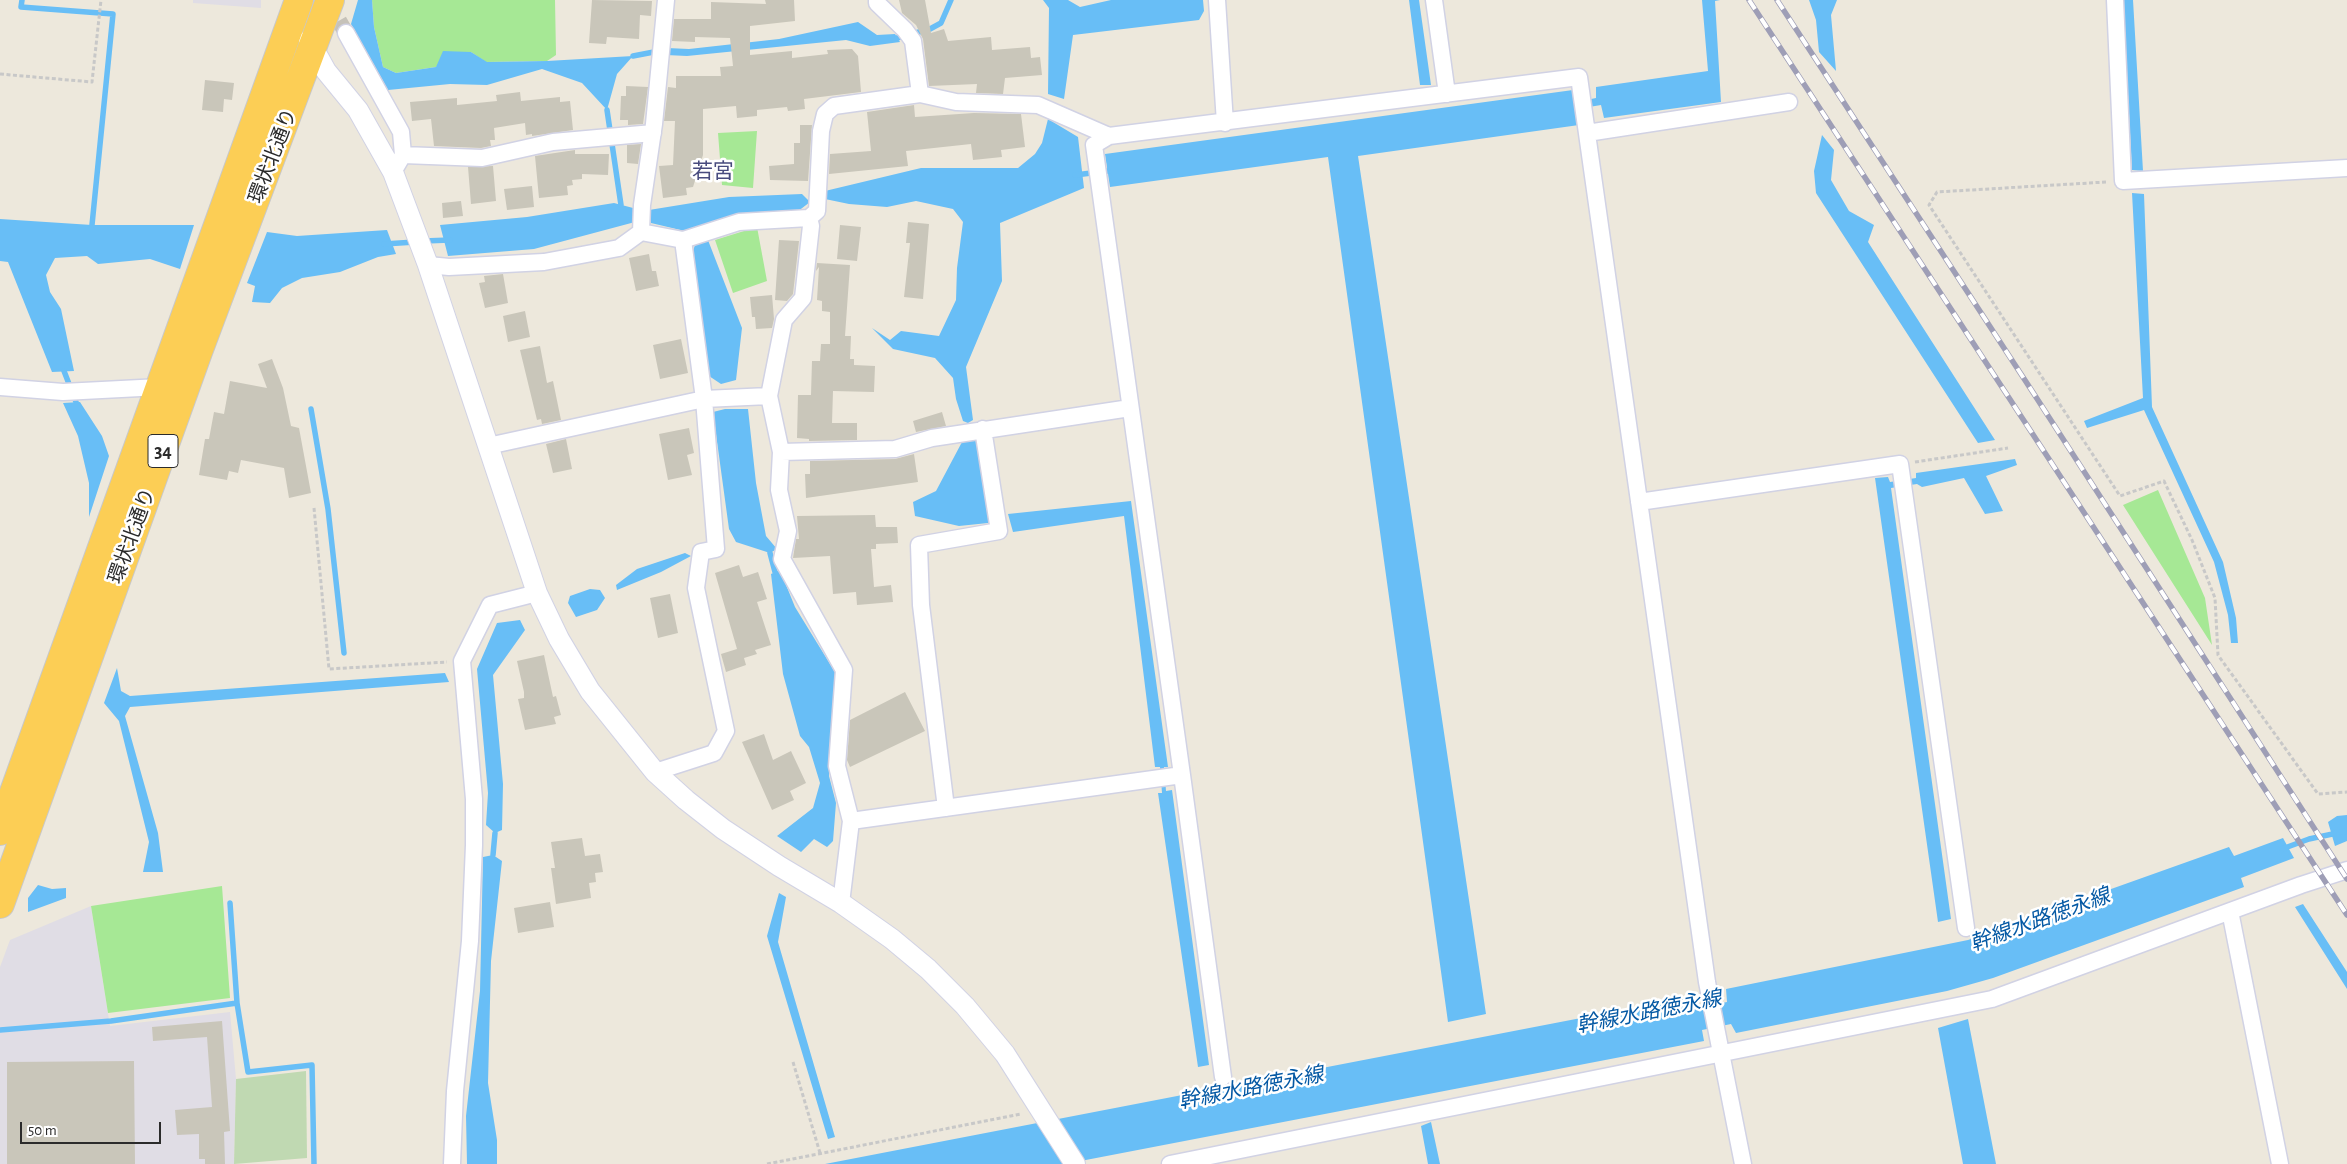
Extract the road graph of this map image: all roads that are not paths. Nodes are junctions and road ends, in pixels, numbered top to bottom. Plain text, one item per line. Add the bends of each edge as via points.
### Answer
1 (330, 0) edge
2 (666, 0) edge
3 (877, 0) edge
4 (1217, 0) edge
5 (1434, 0) edge
6 (2115, 0) edge
7 (296, 3) edge
8 (346, 33) tunnel mouth
9 (313, 49) junction
10 (920, 94) junction
11 (1447, 94) junction
12 (1789, 102) dead end
13 (1225, 123) junction
14 (653, 133) junction
15 (1587, 133) junction
16 (1109, 136) junction
17 (398, 164) junction
18 (2347, 168) edge
19 (813, 215) junction
20 (641, 232) junction
21 (687, 239) junction
22 (428, 265) junction
23 (0, 387) edge
24 (160, 387) junction
25 (769, 396) junction
26 (704, 399) junction
27 (1130, 408) junction
28 (980, 430) junction
29 (488, 446) junction
30 (781, 452) junction
31 (1639, 502) junction
32 (537, 593) junction
33 (655, 772) junction
34 (1179, 775) junction
35 (946, 808) junction
36 (851, 821) junction
37 (0, 831) edge
38 (2347, 870) edge
39 (841, 903) junction
40 (0, 904) edge
41 (2230, 911) junction
42 (1966, 928) dead end
43 (1721, 1053) junction
44 (1223, 1077) dead end
45 (452, 1164) edge
46 (1075, 1164) edge
47 (1170, 1164) edge
48 (1742, 1164) edge
49 (2280, 1164) edge

1 - 9 highway, 環状北通り / 34
2 - 14 street
3 - 10 street via 909,35
4 - 13 street
5 - 11 street
6 - 18 street via 2123,181
7 - 9 street
7 - 24 highway, 環状北通り / 34
8 - 17 street via 401,132
9 - 17 street via 326,71
9 - 40 highway, 環状北通り / 34 via 198,352
10 - 16 street via 956,102 1038,105
10 - 19 street via 834,106 825,114
11 - 13 street
11 - 15 street via 1579,77
12 - 15 street
13 - 16 street
14 - 17 street via 553,142 482,158
14 - 20 street
15 - 31 street
16 - 27 street via 1094,145
17 - 22 street via 411,218
19 - 21 street via 739,222
19 - 25 street via 803,298 784,320
20 - 21 street
20 - 22 street via 619,248 544,262 448,267
21 - 26 street
22 - 29 street
23 - 24 street via 80,392
24 - 37 highway, 環状北通り / 34
25 - 26 street
25 - 30 street
26 - 29 street
26 - 33 street via 716,549 701,552 696,588 726,731 714,753
27 - 28 street
27 - 34 street
28 - 30 street via 932,438 895,450
28 - 35 street via 999,531 919,545 921,605
29 - 32 street
30 - 36 street via 779,490 788,531 782,559 844,670 837,766
31 - 42 street via 1900,468
31 - 43 street
32 - 33 street via 590,691
32 - 45 street via 490,605 462,661 474,799 474,845 470,941 455,1091
33 - 39 street via 723,829
34 - 35 street
34 - 44 street
35 - 36 street
36 - 39 street
38 - 41 street
39 - 46 street via 892,939 965,1006 1005,1054
41 - 43 street via 1992,1000
41 - 49 street
43 - 47 street
43 - 48 street

